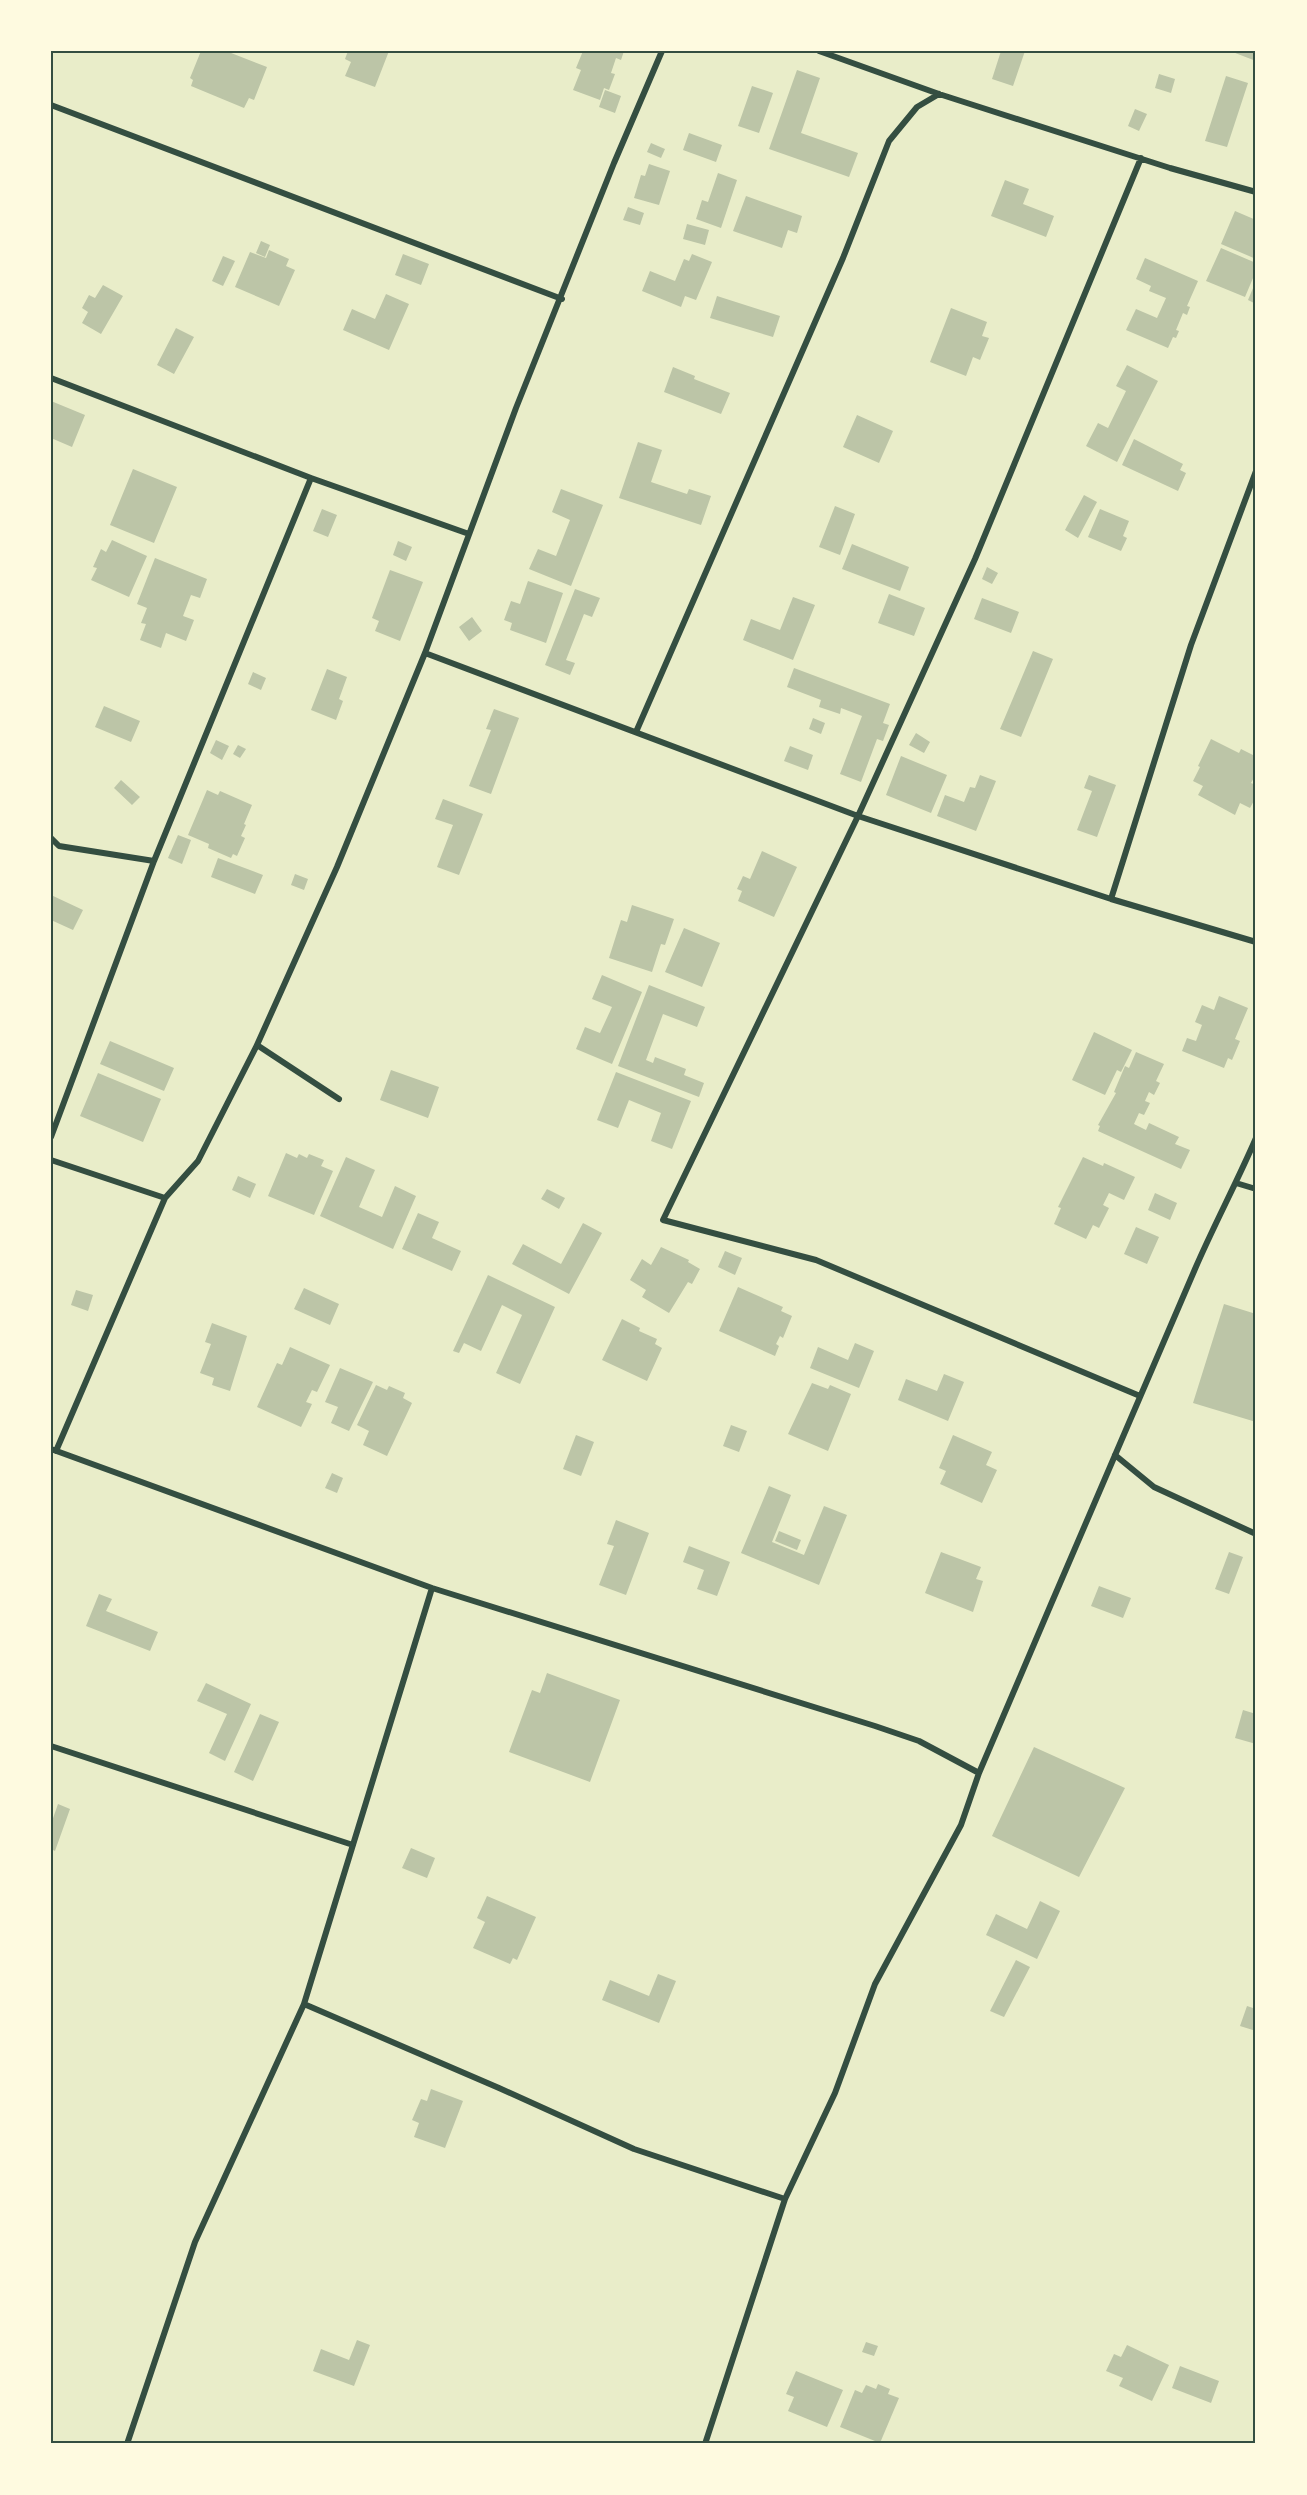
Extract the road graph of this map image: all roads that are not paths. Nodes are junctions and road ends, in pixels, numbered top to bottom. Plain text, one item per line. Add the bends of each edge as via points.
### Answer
1 (662, 51) edge
2 (819, 51) edge
3 (939, 94) junction
4 (51, 105) edge
5 (1141, 158) junction
6 (1256, 192) edge
7 (562, 298) junction
8 (51, 378) edge
9 (1256, 471) edge
10 (311, 478) junction
11 (469, 534) junction
12 (425, 653) junction
13 (636, 732) junction
14 (858, 816) junction
15 (51, 837) edge
16 (154, 861) junction
17 (1111, 899) junction
18 (1256, 942) edge
19 (257, 1045) junction
20 (339, 1099) dead end
21 (51, 1137) edge
22 (1256, 1138) edge
23 (51, 1160) edge
24 (1236, 1183) junction
25 (1256, 1189) edge
26 (165, 1198) junction
27 (1140, 1396) junction
28 (53, 1450) edge
29 (1115, 1455) junction
30 (1256, 1534) edge
31 (432, 1588) junction
32 (51, 1746) edge
33 (979, 1773) junction
34 (352, 1845) junction
35 (304, 2004) junction
36 (785, 2199) junction
37 (127, 2444) edge
38 (705, 2444) edge

1 - 7 street
2 - 3 street
3 - 5 street
3 - 13 street via 917,107 890,141 843,258
4 - 7 street
5 - 6 street
5 - 14 street via 975,559
7 - 11 street
8 - 10 street
9 - 17 street via 1191,645
10 - 11 street
10 - 16 street
11 - 12 street
12 - 13 street
12 - 19 street via 337,867
13 - 14 street
14 - 17 street
14 - 27 street via 663,1220 816,1260
15 - 16 street via 59,846
16 - 21 street
17 - 18 street
19 - 20 street
19 - 26 street via 198,1161
22 - 24 street
23 - 26 street
24 - 25 street
24 - 27 street
26 - 28 street
27 - 29 street
28 - 31 street
29 - 30 street via 1154,1487
29 - 33 street
31 - 33 street via 875,1726 919,1741
31 - 34 street
32 - 34 street
33 - 36 street via 961,1826 875,1983 835,2094
34 - 35 street
35 - 36 street via 634,2149
35 - 37 street via 195,2242
36 - 38 street

